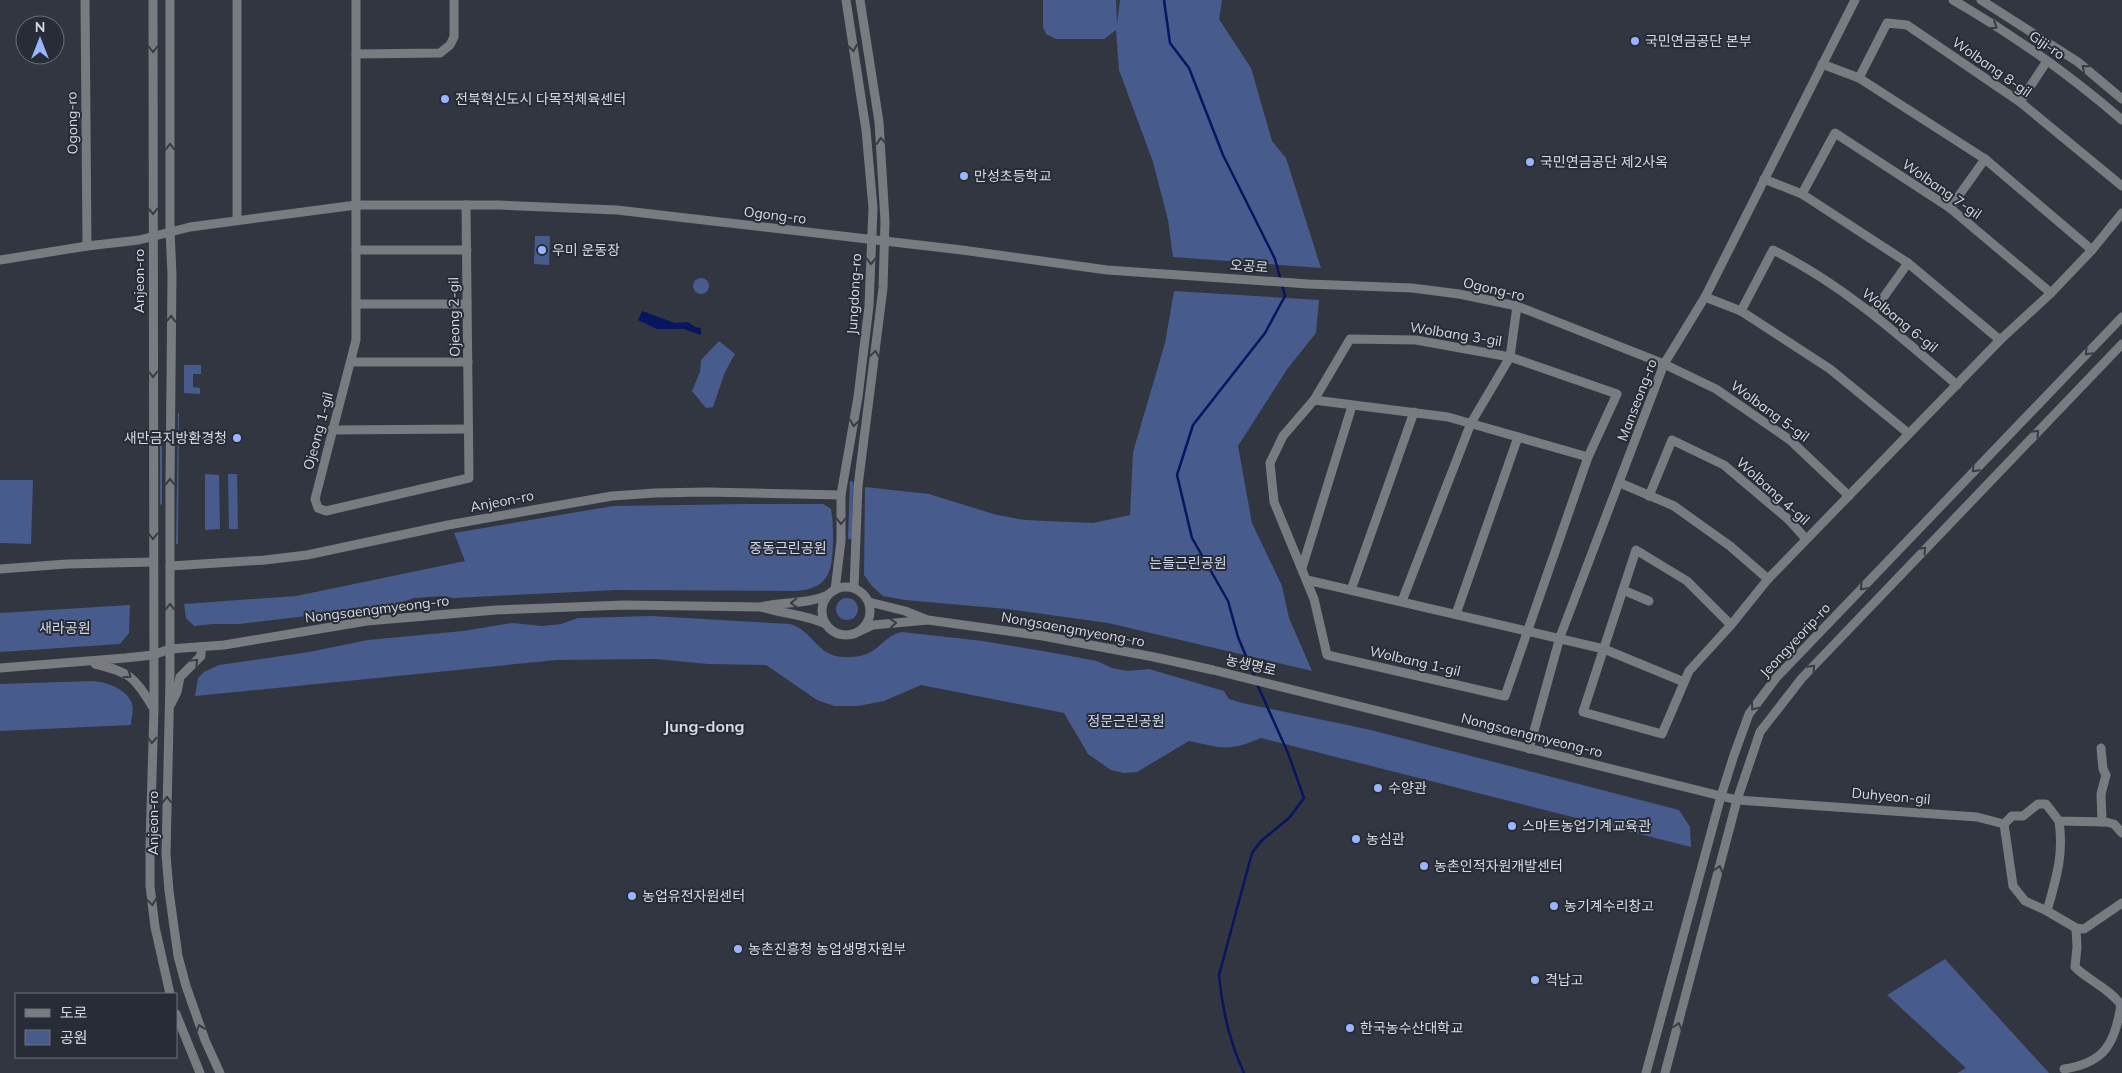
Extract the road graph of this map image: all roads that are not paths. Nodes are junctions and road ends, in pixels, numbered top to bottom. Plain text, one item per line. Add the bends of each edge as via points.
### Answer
1 (85, 0) edge
2 (153, 0) edge
3 (170, 0) edge
4 (237, 0) edge
5 (356, 0) edge
6 (454, 0) edge
7 (846, 0) edge
8 (860, 0) edge
9 (1855, 0) edge
10 (1952, 0) edge
11 (1981, 0) edge
12 (356, 54) junction
13 (2047, 61) junction
14 (1822, 64) junction
15 (1859, 78) junction
16 (2122, 99) edge
17 (2020, 102) junction
18 (2122, 120) edge
19 (1985, 159) junction
20 (1764, 179) junction
21 (2122, 186) edge
22 (1802, 194) junction
23 (356, 205) junction
24 (466, 205) junction
25 (1950, 208) junction
26 (2122, 213) edge
27 (237, 220) junction
28 (170, 230) junction
29 (153, 236) junction
30 (871, 240) junction
31 (885, 242) junction
32 (87, 246) junction
33 (356, 250) junction
34 (467, 250) junction
35 (2092, 250) junction
36 (0, 260) edge
37 (1908, 263) junction
38 (1188, 275) joint
39 (1308, 284) joint
40 (2051, 293) junction
41 (1705, 297) junction
42 (356, 304) junction
43 (467, 304) junction
44 (1517, 306) junction
45 (1742, 311) junction
46 (1873, 312) junction
47 (2122, 317) edge
48 (2000, 340) junction
49 (2122, 344) edge
50 (1510, 357) junction
51 (351, 362) junction
52 (468, 362) junction
53 (1664, 364) junction
54 (1956, 385) junction
55 (1314, 400) junction
56 (1352, 406) junction
57 (1414, 412) junction
58 (1471, 423) junction
59 (468, 429) junction
60 (331, 430) junction
61 (1908, 434) junction
62 (1518, 436) junction
63 (1588, 457) junction
64 (1270, 463) joint
65 (469, 478) joint
66 (1620, 483) junction
67 (841, 495) junction
68 (1649, 496) junction
69 (1849, 496) junction
70 (1560, 540) joint
71 (1806, 540) junction
72 (153, 562) junction
73 (170, 566) junction
74 (1302, 568) junction
75 (0, 569) edge
76 (1768, 579) junction
77 (1307, 580) junction
78 (854, 588) junction
79 (1351, 590) junction
80 (1623, 590) junction
81 (831, 592) junction
82 (1402, 601) junction
83 (1649, 601) dead end
84 (869, 602) junction
85 (760, 607) junction
86 (1456, 614) junction
87 (928, 620) junction
88 (826, 624) junction
89 (1731, 625) junction
90 (1528, 630) junction
91 (860, 631) junction
92 (1560, 638) junction
93 (201, 647) junction
94 (1604, 649) junction
95 (170, 650) junction
96 (153, 655) junction
97 (88, 662) junction
98 (0, 668) edge
99 (1214, 670) joint
100 (1684, 682) junction
101 (1282, 687) joint
102 (170, 706) junction
103 (154, 708) junction
104 (2101, 748) dead end
105 (1529, 749) junction
106 (1721, 796) junction
107 (1738, 800) junction
108 (1776, 803) joint
109 (2059, 822) junction
110 (2102, 822) junction
111 (2004, 824) junction
112 (2122, 832) edge
113 (2122, 903) edge
114 (2047, 911) junction
115 (2076, 928) junction
116 (170, 993) edge
117 (178, 1019) edge
118 (2064, 1069) dead end
119 (200, 1073) edge
120 (220, 1073) edge
121 (1646, 1073) edge
122 (1665, 1073) edge

1 - 32 street, Ogong-ro
2 -> 29 street, Anjeon-ro
28 -> 3 street, Anjeon-ro
4 - 27 street
5 - 12 street
6 - 12 street via 454,38 440,52
7 -> 30 street, Jungdong-ro via 870,161 873,195
31 -> 8 street, Jungdong-ro via 885,190 879,122
9 - 14 street, Manseong-ro
10 -> 13 street, Giji-ro
16 -> 11 street, Giji-ro via 2078,62
12 - 23 street
13 - 17 street
13 - 18 street, Giji-ro
14 - 15 street
14 - 20 street, Manseong-ro
15 - 17 street, Wolbang 8-gil via 1887,22 1907,25
15 - 19 street
17 - 21 street, Wolbang 8-gil
19 - 25 street
19 - 35 street
20 - 22 street
20 - 41 street, Manseong-ro
22 - 25 street, Wolbang 7-gil via 1835,134
22 - 37 street
23 - 24 street, Ogong-ro
23 - 27 street, Ogong-ro
23 - 33 street, Ojeong 1-gil
24 - 30 street, Ogong-ro via 617,210
24 - 34 street, Ojeong 2-gil
25 - 40 street, Wolbang 7-gil
26 - 35 street
27 - 28 street, Ogong-ro
28 - 29 street, Ogong-ro
73 -> 28 street, Anjeon-ro
29 - 32 street, Ogong-ro
29 -> 72 street, Anjeon-ro
30 - 31 street, Ogong-ro
30 -> 67 street, Jungdong-ro via 864,361
31 - 38 street, Ogong-ro via 1107,270
78 -> 31 street, Jungdong-ro via 858,486 877,339
32 - 36 street, Ogong-ro
33 - 34 street
33 - 42 street, Ojeong 1-gil
34 - 43 street, Ojeong 2-gil
35 - 40 street
37 - 46 street
37 - 48 street
38 - 39 street, 오공로
39 - 44 street, Ogong-ro via 1412,288
40 - 48 street
41 - 45 street
41 - 53 street, Manseong-ro
42 - 43 street
42 - 51 street, Ojeong 1-gil via 356,340
43 - 52 street, Ojeong 2-gil
44 - 50 street, Wolbang 3-gil
44 - 53 street, Ogong-ro
45 - 46 street, Wolbang 6-gil via 1773,250
45 - 61 street via 1830,369
46 - 54 street, Wolbang 6-gil
47 -> 106 street, Jeongyeorip-ro via 1776,678 1749,714
48 - 54 street
107 -> 49 street via 1760,732 1802,678
50 - 55 street, Wolbang 3-gil via 1416,340 1350,339
50 - 58 street, Wolbang 3-gil
50 - 63 street, Wolbang 3-gil via 1617,394
51 - 52 street
51 - 60 street, Ojeong 1-gil
52 - 59 street, Ojeong 2-gil
53 - 66 street, Manseong-ro
53 - 69 street, Wolbang 5-gil via 1716,389 1790,440
54 - 61 street
55 - 56 street
55 - 64 street, Wolbang 3-gil via 1283,436
56 - 57 street
56 - 74 street
57 - 58 street
57 - 79 street
58 - 62 street
58 - 82 street, Wolbang 3-gil
59 - 60 street
59 - 65 street, Ojeong 2-gil
60 - 65 street, Ojeong 1-gil via 315,499 318,508 326,511
61 - 69 street
62 - 63 street
62 - 86 street
63 - 70 street, Wolbang 3-gil
64 - 74 street, Wolbang 1-gil via 1274,502
66 - 68 street
66 - 92 street, Manseong-ro
67 - 73 street, Anjeon-ro via 655,492 612,496 457,523 307,555
67 -> 81 street, Jungdong-ro via 841,541
68 - 71 street, Wolbang 4-gil via 1672,440 1724,465 1789,520
68 - 76 street via 1674,506 1730,546
69 - 71 street
70 - 90 street, Wolbang 1-gil
71 - 76 street, Wolbang 4-gil
72 - 75 street
72 - 96 street, Anjeon-ro
95 -> 73 street, Anjeon-ro
74 - 77 street, Wolbang 1-gil
76 - 89 street, Wolbang 4-gil
77 - 79 street
77 - 90 street, Wolbang 1-gil via 1327,655 1496,694 1505,696
78 - 81 street
78 - 84 street
79 - 82 street
80 - 83 street
80 - 89 street via 1636,550 1687,581
80 - 94 street
81 -> 85 street via 805,602
81 - 88 street via 823,604 822,616
82 - 86 street
84 - 87 street
84 - 91 street via 870,618
85 - 88 street
85 - 93 street, Nongsaengmyeong-ro via 624,605 496,610 367,621
86 - 90 street
91 -> 87 street via 873,625
87 - 99 street, Nongsaengmyeong-ro via 1043,636
88 - 91 street via 838,634
89 - 100 street, Wolbang 4-gil via 1689,671
90 - 92 street
92 - 94 street
92 - 105 street, Manseong-ro
93 - 95 street, Nongsaengmyeong-ro
102 -> 93 street via 180,677 201,656
94 - 100 street
94 - 100 street, Wolbang 4-gil via 1583,712 1662,734
95 - 96 street, Nongsaengmyeong-ro
95 - 102 street, Anjeon-ro
96 - 97 street, Nongsaengmyeong-ro
96 - 103 street, Anjeon-ro
97 - 98 street, Nongsaengmyeong-ro
97 -> 103 street via 122,670 143,690
99 - 101 street, 농생명로
101 - 105 street, Nongsaengmyeong-ro
120 -> 102 street, Anjeon-ro via 186,986 173,925 166,854
103 -> 116 street, Anjeon-ro via 150,886 155,927
104 - 110 street via 2106,775 2101,794
105 - 106 street, Nongsaengmyeong-ro
106 - 107 street, Nongsaengmyeong-ro
106 - 121 street, Jeongyeorip-ro
107 - 108 street, Nongsaengmyeong-ro
122 -> 107 street
108 - 111 street, Duhyeon-gil via 1977,817
109 - 110 street
109 - 111 street via 2046,804 2038,804 2023,816 2012,816
109 - 114 street via 2062,842
110 - 112 street via 2114,824
111 - 114 street via 2013,886 2025,901
113 - 115 street via 2084,929
114 - 115 street
115 - 118 street via 2074,967 2114,995 2121,1005 2118,1023 2106,1051 2094,1060
117 - 119 street

